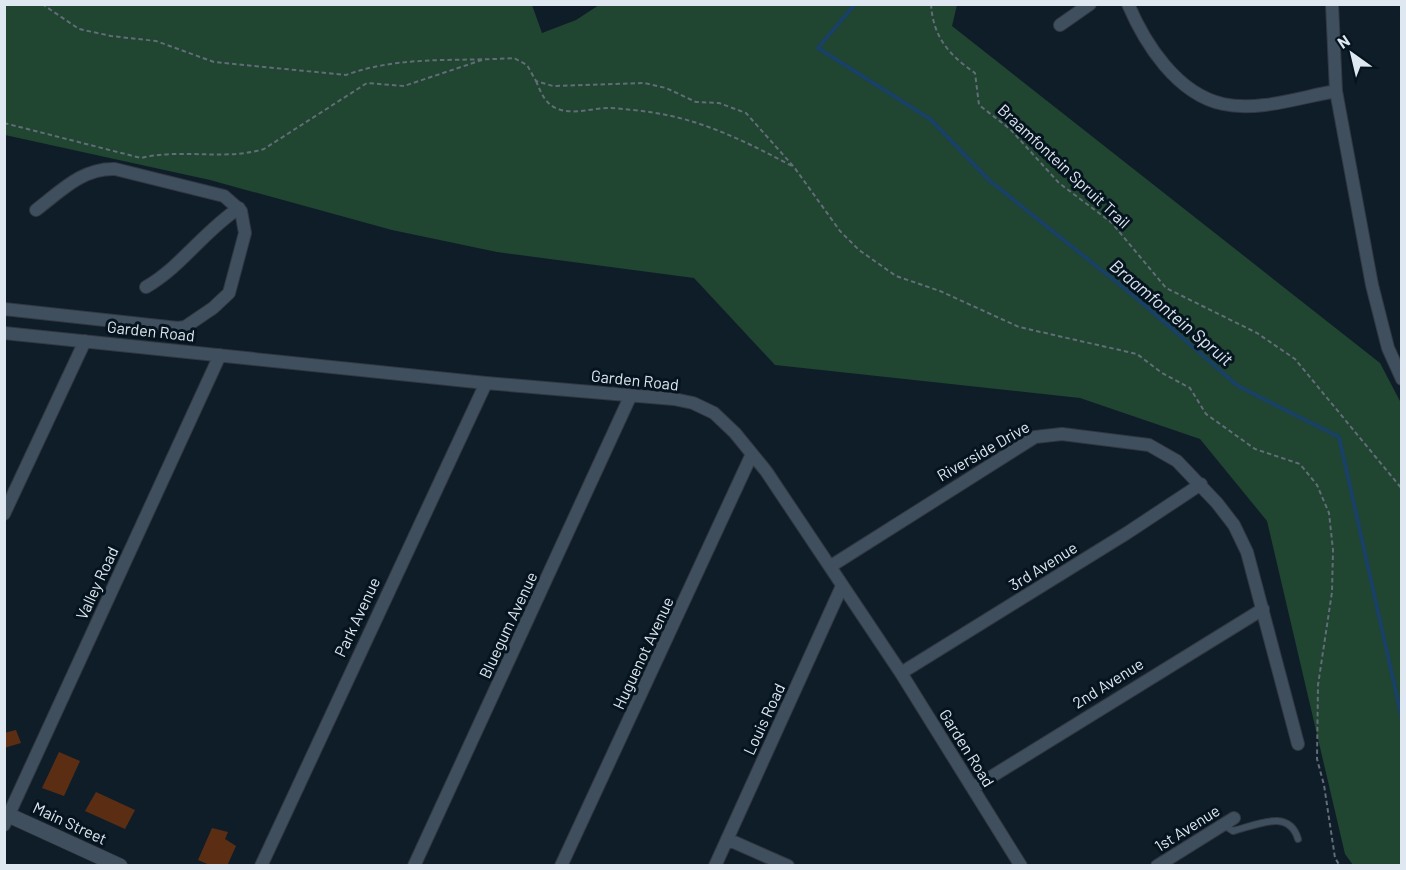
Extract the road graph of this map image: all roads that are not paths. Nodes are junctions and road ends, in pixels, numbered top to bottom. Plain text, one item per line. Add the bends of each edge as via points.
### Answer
1 (1090, 4) edge
2 (1128, 4) edge
3 (1332, 4) edge
4 (1060, 25) dead end
5 (1336, 91) junction
6 (238, 208) junction
7 (36, 210) dead end
8 (146, 287) dead end
9 (4, 309) edge
10 (4, 333) edge
11 (85, 341) junction
12 (220, 355) junction
13 (1401, 379) edge
14 (486, 383) junction
15 (630, 397) junction
16 (752, 454) junction
17 (1201, 484) junction
18 (4, 514) edge
19 (831, 567) junction
20 (842, 586) junction
21 (1263, 609) junction
22 (901, 673) junction
23 (1298, 744) dead end
24 (973, 788) junction
25 (6, 817) edge
26 (1228, 821) joint
27 (728, 839) junction
28 (1298, 839) dead end
29 (120, 866) edge
30 (261, 866) edge
31 (414, 866) edge
32 (561, 866) edge
33 (715, 866) edge
34 (788, 866) edge
35 (1021, 866) edge
36 (1157, 866) edge

1 - 4 street
2 - 5 street via 1160,59 1203,96 1223,104 1247,105
3 - 5 street
5 - 13 street via 1372,285 1388,348
6 - 7 street via 217,194 106,168 81,176
6 - 8 street via 212,228 181,261
6 - 9 street via 245,233 229,293 190,325 177,328
10 - 11 street, Garden Road
11 - 12 street, Garden Road
11 - 18 street
12 - 14 street, Garden Road
12 - 25 street, Valley Road
14 - 15 street, Garden Road
14 - 30 street, Park Avenue
15 - 16 street, Garden Road via 674,399 703,407 723,421
15 - 31 street, Bluegum Avenue
16 - 19 street, Garden Road
16 - 32 street, Huguenot Avenue
17 - 19 street, Riverside Drive via 1177,461 1149,445 1112,438 1044,435 1027,441
17 - 21 street, Riverside Drive via 1239,534
17 - 22 street, 3rd Avenue
19 - 20 street, Garden Road
20 - 22 street, Garden Road
20 - 27 street, Louis Road
21 - 23 street, Riverside Drive
21 - 24 street, 2nd Avenue
22 - 24 street, Garden Road
24 - 35 street, Garden Road
25 - 29 street, Main Street
26 - 28 lane via 1233,831 1277,820 1287,822 1294,827
26 - 36 street, 1st Avenue
27 - 33 street, Louis Road
27 - 34 street

